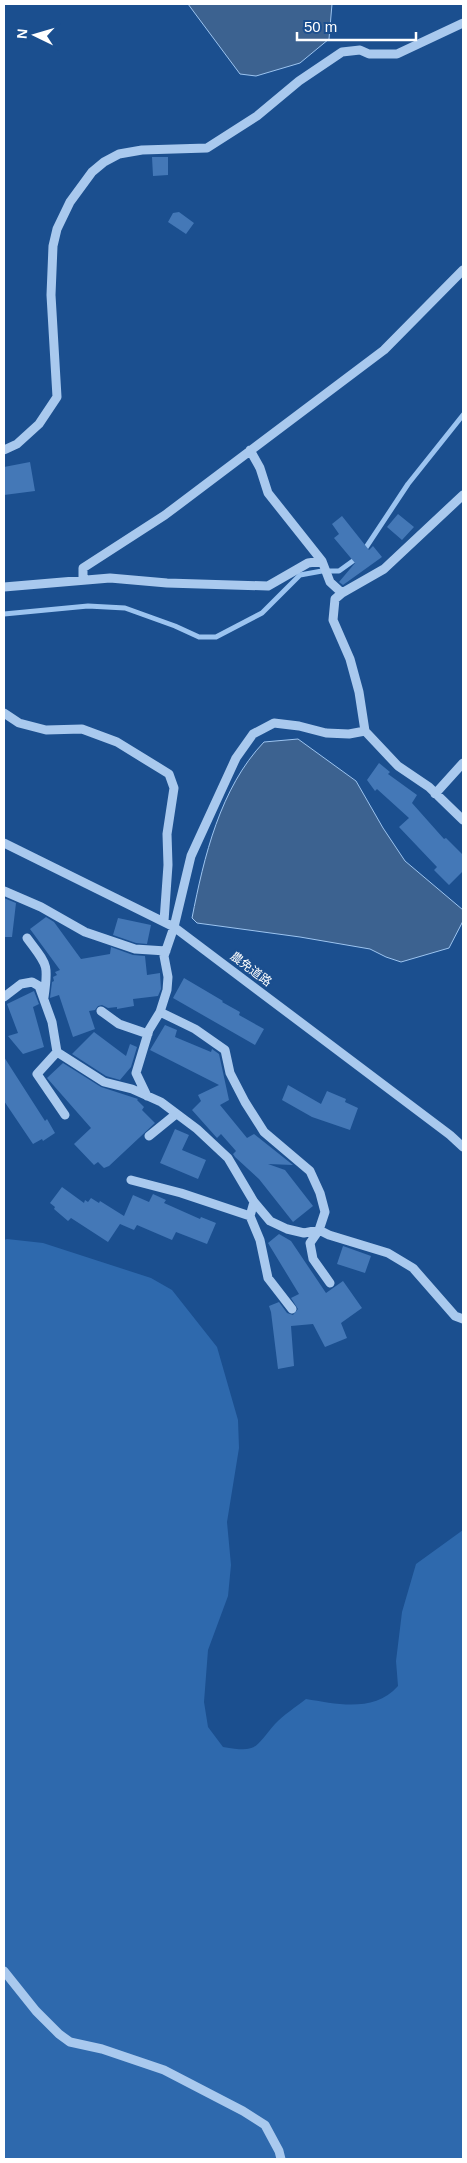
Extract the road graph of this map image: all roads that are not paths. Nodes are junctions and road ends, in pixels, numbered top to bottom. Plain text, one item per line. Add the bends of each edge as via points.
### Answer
1 (463, 23) edge
2 (463, 270) edge
3 (4, 450) edge
4 (250, 450) junction
5 (463, 496) edge
6 (322, 561) junction
7 (83, 580) junction
8 (4, 586) edge
9 (342, 593) junction
10 (4, 713) edge
11 (365, 731) junction
12 (463, 764) edge
13 (435, 794) junction
14 (463, 820) edge
15 (4, 843) edge
16 (4, 891) edge
17 (164, 920) junction
18 (174, 927) junction
19 (27, 938) dead end
20 (166, 951) junction
21 (4, 997) edge
22 (44, 1000) junction
23 (101, 1011) dead end
24 (160, 1012) junction
25 (148, 1034) junction
26 (58, 1052) junction
27 (147, 1096) junction
28 (176, 1114) junction
29 (66, 1115) dead end
30 (149, 1136) dead end
31 (463, 1147) edge
32 (131, 1180) dead end
33 (254, 1202) junction
34 (250, 1216) junction
35 (319, 1230) junction
36 (330, 1283) dead end
37 (292, 1309) dead end
38 (463, 1319) edge
39 (4, 1971) edge
40 (281, 2159) edge

1 - 3 street via 397,54 369,54 360,50 342,52 257,116 207,148 119,154 92,172 70,202 53,246 51,295 57,397 39,424 17,444
2 - 4 street via 384,350
4 - 6 street via 268,493
4 - 7 street via 165,515 83,568
5 - 9 street via 384,569
6 - 7 street via 308,563 268,586 110,578
6 - 9 street via 330,582
7 - 8 street
9 - 11 street via 336,600 333,620 350,659
10 - 17 street via 18,723 46,730 82,730 118,742 169,774 174,788 167,834
11 - 13 street via 398,766
11 - 18 street via 326,734 299,726 274,724 253,734 236,758 191,856
12 - 13 street
13 - 14 street
15 - 17 street, 農免道路
16 - 20 street via 86,932 135,949
17 - 18 street, 農免道路
18 - 20 street
18 - 31 street, 農免道路
19 - 22 street via 45,962 48,973
20 - 24 street via 168,990
21 - 22 street via 21,984 32,982 39,986
22 - 26 street
23 - 25 street via 119,1024
24 - 25 street
24 - 35 street via 195,1029 225,1050 230,1073 264,1132 310,1171 325,1212
25 - 27 street via 136,1073
26 - 27 street via 104,1082
26 - 29 street via 37,1074
27 - 28 street
28 - 30 street
28 - 33 street via 228,1158
32 - 34 street
33 - 34 street
33 - 35 street via 270,1221 287,1229 304,1233
34 - 37 street via 260,1240 268,1278
35 - 36 street via 310,1243 312,1259
35 - 38 street via 388,1253 413,1268 455,1316
39 - 40 street via 36,2011 70,2042 164,2070 243,2111 265,2125

